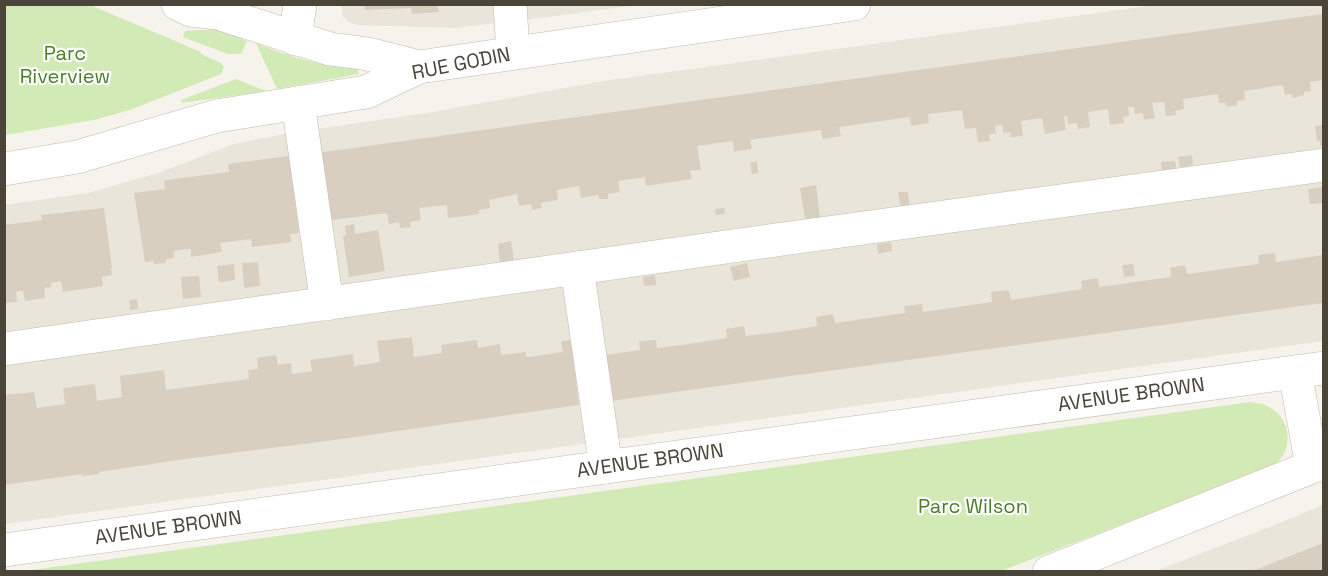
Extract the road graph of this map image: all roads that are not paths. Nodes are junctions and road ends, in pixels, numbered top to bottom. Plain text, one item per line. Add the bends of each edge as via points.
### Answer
1 (178, 4) edge
2 (300, 4) edge
3 (510, 4) edge
4 (854, 4) edge
5 (295, 39) junction
6 (513, 52) junction
7 (419, 67) junction
8 (298, 103) junction
9 (1323, 165) edge
10 (4, 169) edge
11 (577, 268) junction
12 (327, 304) junction
13 (4, 349) edge
14 (1309, 370) edge
15 (1318, 464) edge
16 (606, 467) junction
17 (4, 550) edge
18 (1049, 572) edge

1 - 5 street
2 - 5 street
3 - 6 street
4 - 6 street, RUE GODIN
5 - 7 street
6 - 7 street, RUE GODIN
7 - 8 street, RUE GODIN via 366,92
8 - 10 street, RUE GODIN via 216,116 77,157
8 - 12 street
9 - 11 street
11 - 12 street
11 - 16 street
12 - 13 street
14 - 15 street, AVENUE BROWN
14 - 16 street, AVENUE BROWN
15 - 18 street, AVENUE BROWN
16 - 17 street, AVENUE BROWN

